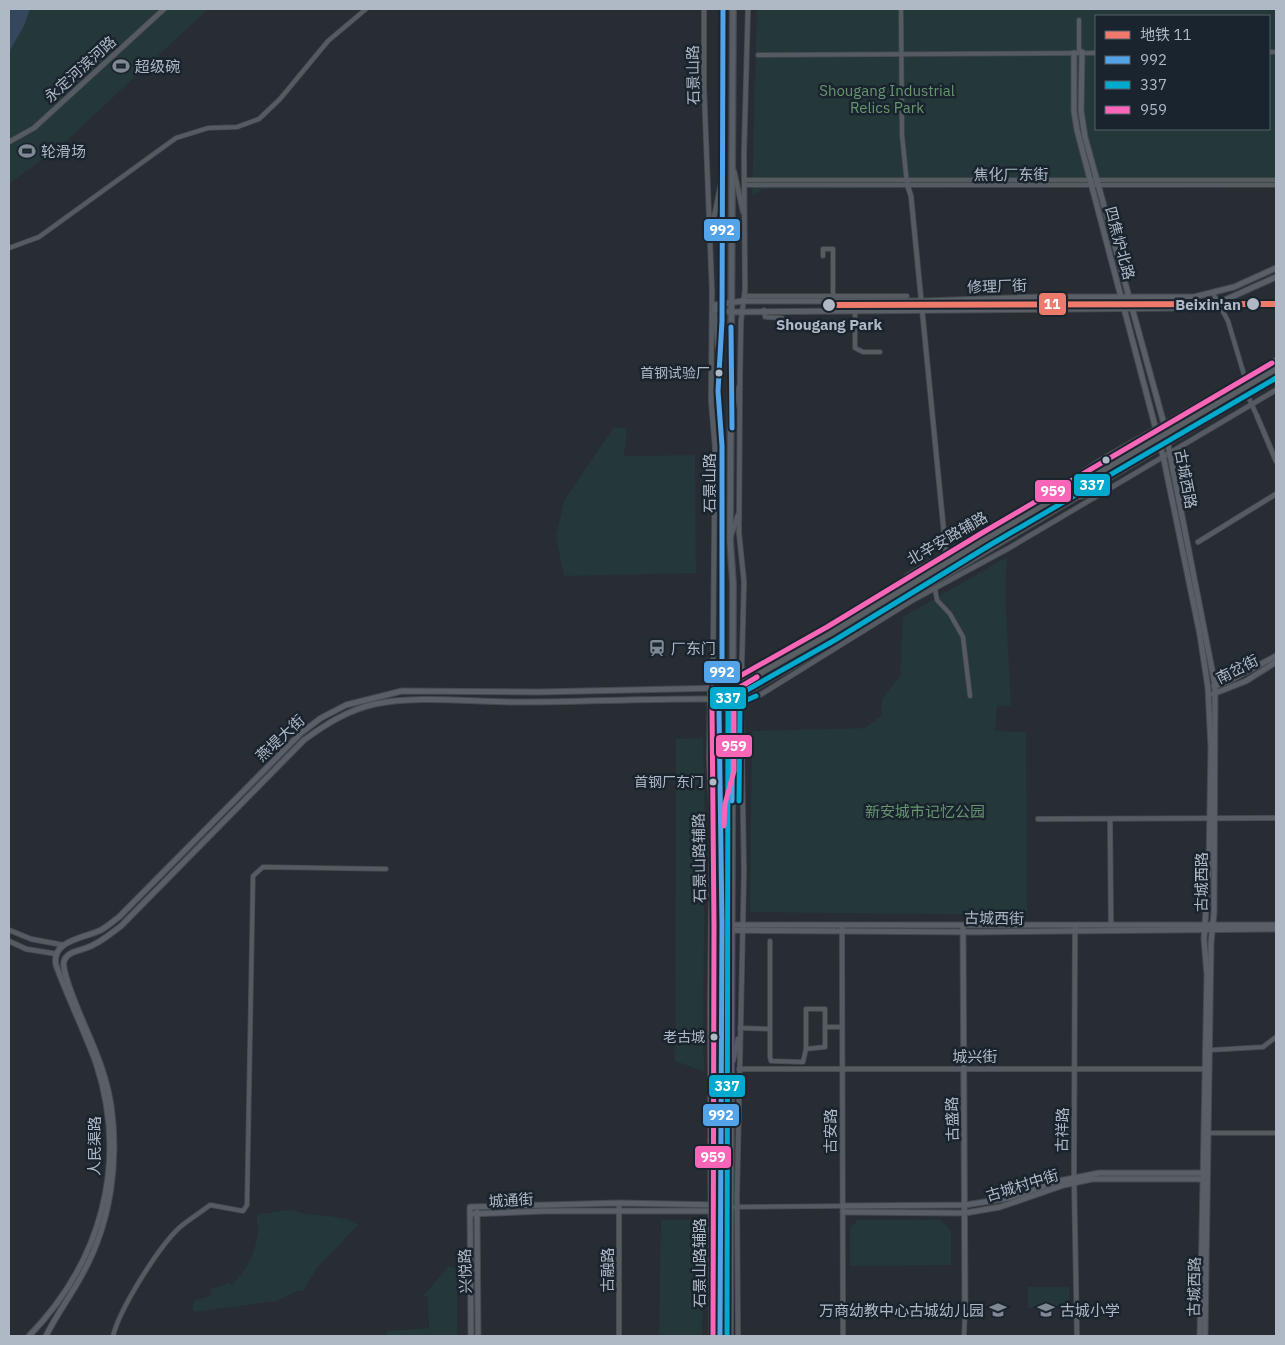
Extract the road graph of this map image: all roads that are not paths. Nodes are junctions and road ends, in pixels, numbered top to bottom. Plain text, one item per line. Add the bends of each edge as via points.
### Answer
1 (164, 9) edge
2 (366, 9) edge
3 (704, 9) edge
4 (723, 9) edge
5 (733, 9) edge
6 (748, 9) edge
7 (901, 9) edge
8 (1079, 20) dead end
9 (1095, 52) edge
10 (1078, 53) junction
11 (901, 54) junction
12 (758, 55) dead end
13 (9, 142) edge
14 (732, 162) junction
15 (1276, 180) edge
16 (721, 182) junction
17 (745, 182) junction
18 (907, 183) junction
19 (1091, 184) junction
20 (1098, 184) junction
21 (1276, 185) edge
22 (711, 233) junction
23 (745, 241) junction
24 (9, 248) edge
25 (823, 256) dead end
26 (1276, 268) edge
27 (1276, 277) edge
28 (712, 290) junction
29 (1213, 293) junction
30 (833, 296) junction
31 (908, 296) dead end
32 (744, 298) junction
33 (1121, 298) junction
34 (1129, 298) junction
35 (922, 301) junction
36 (731, 302) junction
37 (1218, 303) junction
38 (714, 307) junction
39 (722, 307) junction
40 (1124, 308) junction
41 (1132, 308) junction
42 (764, 310) junction
43 (923, 311) junction
44 (731, 312) junction
45 (742, 312) junction
46 (855, 312) junction
47 (782, 325) dead end
48 (719, 350) junction
49 (880, 352) dead end
50 (1276, 360) edge
51 (1274, 371) edge
52 (740, 375) junction
53 (1245, 378) junction
54 (1276, 378) edge
55 (1276, 390) edge
56 (1247, 394) junction
57 (1252, 404) junction
58 (731, 416) junction
59 (1257, 416) joint
60 (1164, 424) junction
61 (1155, 429) junction
62 (1166, 434) junction
63 (1158, 438) junction
64 (1167, 444) junction
65 (1161, 448) junction
66 (1166, 454) junction
67 (1276, 461) edge
68 (1101, 492) junction
69 (1276, 494) edge
70 (1077, 497) junction
71 (1056, 500) junction
72 (1057, 509) junction
73 (739, 510) junction
74 (1025, 510) junction
75 (1060, 516) junction
76 (730, 540) junction
77 (1198, 542) dead end
78 (946, 554) junction
79 (935, 589) junction
80 (913, 600) junction
81 (898, 602) junction
82 (865, 613) junction
83 (841, 618) junction
84 (1276, 656) edge
85 (1276, 662) edge
86 (743, 672) junction
87 (733, 675) junction
88 (743, 683) junction
89 (1215, 685) junction
90 (733, 687) junction
91 (710, 688) junction
92 (721, 688) junction
93 (1208, 688) junction
94 (1216, 694) junction
95 (742, 695) junction
96 (970, 696) dead end
97 (1208, 696) junction
98 (733, 698) junction
99 (710, 699) junction
100 (720, 699) junction
101 (742, 772) junction
102 (732, 805) junction
103 (1276, 818) edge
104 (1038, 819) dead end
105 (1110, 819) junction
106 (1212, 819) junction
107 (386, 869) dead end
108 (1111, 924) junction
109 (1276, 925) edge
110 (732, 927) junction
111 (742, 927) junction
112 (1075, 927) junction
113 (712, 928) junction
114 (722, 928) junction
115 (842, 928) junction
116 (963, 928) junction
117 (1205, 928) junction
118 (1213, 928) junction
119 (1276, 929) edge
120 (9, 930) edge
121 (9, 941) edge
122 (770, 941) dead end
123 (63, 945) junction
124 (57, 954) junction
125 (67, 956) joint
126 (825, 1027) junction
127 (842, 1027) junction
128 (740, 1028) junction
129 (770, 1029) junction
130 (1276, 1037) edge
131 (806, 1049) junction
132 (1211, 1050) junction
133 (1076, 1068) junction
134 (739, 1069) junction
135 (843, 1069) junction
136 (964, 1069) junction
137 (1207, 1069) junction
138 (729, 1076) junction
139 (722, 1126) junction
140 (1209, 1133) junction
141 (1276, 1133) edge
142 (711, 1140) junction
143 (1205, 1176) junction
144 (1074, 1180) junction
145 (619, 1203) junction
146 (964, 1205) junction
147 (477, 1206) junction
148 (730, 1207) junction
149 (738, 1207) junction
150 (712, 1208) junction
151 (721, 1208) junction
152 (843, 1209) junction
153 (619, 1212) junction
154 (965, 1213) junction
155 (470, 1214) junction
156 (477, 1214) junction
157 (964, 1312) joint
158 (29, 1336) edge
159 (46, 1336) edge
160 (114, 1336) edge
161 (471, 1336) edge
162 (478, 1336) edge
163 (619, 1336) edge
164 (712, 1336) edge
165 (720, 1336) edge
166 (730, 1336) edge
167 (738, 1336) edge
168 (843, 1336) edge
169 (964, 1336) edge
170 (1077, 1336) edge
171 (1200, 1336) edge
172 (1205, 1336) edge

1 - 13 street, 永定河滨河路 via 34,128
2 - 24 street via 328,41 259,119 237,127 208,128 176,138 39,237
3 - 22 street, 石景山路
4 - 16 main road, 石景山路
5 - 14 main road, 石景山路
6 - 17 street
7 - 11 street
8 - 10 street
9 - 10 street
10 - 11 street
10 - 19 main road, 四焦炉北路 via 1074,111
10 - 20 main road, 四焦炉北路 via 1081,111
11 - 12 street
11 - 18 street via 902,135
14 - 23 street
14 - 36 main road, 石景山路
15 - 20 street, 焦化厂东街
16 - 22 street
16 - 39 main road, 石景山路
17 - 18 street, 焦化厂东街
17 - 23 street
18 - 19 street, 焦化厂东街
18 - 35 street
19 - 20 street, 焦化厂东街
19 - 33 main road, 四焦炉北路
20 - 21 street, 焦化厂东街
20 - 34 main road, 四焦炉北路
22 - 28 street, 石景山路
23 - 32 street
25 - 30 street via 823,250 832,250
26 - 29 main road, 修理厂街 via 1253,280
27 - 37 main road, 修理厂街
28 - 38 street, 石景山路
28 - 91 street, 石景山路辅路 via 713,658
29 - 34 main road, 修理厂街 via 1172,298
29 - 37 street
30 - 31 street
30 - 32 street
32 - 35 main road, 修理厂街
32 - 36 main road, 修理厂街
32 - 45 street
33 - 34 main road, 修理厂街
33 - 35 main road, 修理厂街
33 - 40 main road, 四焦炉北路
34 - 41 main road, 四焦炉北路
35 - 43 street
36 - 39 main road, 修理厂街
36 - 44 main road, 石景山路
37 - 41 main road, 修理厂街 via 1181,308
37 - 53 street via 1228,321
38 - 39 main road, 修理厂街
38 - 48 street, 石景山路
39 - 44 main road, 修理厂街
39 - 48 main road, 石景山路
40 - 41 main road, 修理厂街
40 - 43 main road, 修理厂街
40 - 61 main road, 四焦炉北路
41 - 60 main road, 四焦炉北路
42 - 45 main road, 修理厂街
42 - 46 main road, 修理厂街
42 - 47 street via 766,317 782,318
43 - 46 main road, 修理厂街
43 - 78 street
44 - 45 main road, 修理厂街
44 - 58 main road, 石景山路
45 - 52 street
46 - 49 street via 855,348 862,352
48 - 92 main road, 石景山路
50 - 53 street, 北辛安路辅路
51 - 53 street
51 - 62 main road
52 - 58 street
52 - 73 street
53 - 60 street, 北辛安路辅路
54 - 56 main road
55 - 57 street
56 - 57 street
56 - 64 main road
57 - 59 street
57 - 66 street
58 - 76 main road, 石景山路
59 - 67 street
60 - 61 street, 北辛安路辅路
60 - 62 main road, 四焦炉北路
61 - 63 main road, 四焦炉北路
61 - 74 street, 北辛安路辅路
62 - 63 main road
62 - 64 main road, 古城西路
63 - 65 main road, 古城西路
63 - 71 main road
64 - 65 main road
64 - 66 main road, 古城西路
65 - 66 main road, 古城西路
65 - 70 main road
66 - 68 street
66 - 89 main road, 古城西路
66 - 93 main road, 古城西路
68 - 70 street
68 - 75 street
69 - 77 street
70 - 72 main road
71 - 74 street
71 - 82 main road
72 - 75 street
72 - 81 main road
73 - 76 street
73 - 86 street via 744,582
74 - 78 street, 北辛安路辅路
75 - 79 street
76 - 87 main road, 石景山路
78 - 83 street, 北辛安路辅路
79 - 80 street
79 - 96 street via 937,600 950,614 963,637
80 - 81 street
80 - 95 street via 760,695
81 - 95 main road
82 - 83 street
82 - 88 main road
83 - 86 street, 北辛安路辅路
84 - 89 main road, 南岔街
85 - 94 main road, 南岔街 via 1246,681
86 - 87 street, 北辛安路辅路
86 - 88 street
87 - 90 main road, 石景山路
88 - 90 main road
88 - 95 street
89 - 93 main road, 南岔街
89 - 94 main road, 古城西路
90 - 92 main road
90 - 98 main road, 石景山路
91 - 92 main road, 燕堤大街
91 - 99 street, 石景山路辅路
91 - 123 main road, 燕堤大街 via 402,691 346,705 301,733 119,917 100,930
92 - 100 main road, 石景山路
93 - 97 main road, 古城西路
94 - 97 main road, 南岔街
94 - 106 main road, 古城西路
95 - 98 main road
95 - 101 street
97 - 106 main road, 古城西路
98 - 100 main road
98 - 102 main road, 石景山路
99 - 100 main road, 燕堤大街
99 - 113 street, 石景山路辅路
99 - 125 main road, 燕堤大街 via 393,701 352,710 326,723 304,740 122,926 88,948
100 - 114 main road, 石景山路
101 - 102 street
101 - 111 street
102 - 110 main road, 石景山路
103 - 106 street
104 - 105 street
105 - 106 street
105 - 108 street
106 - 117 main road, 古城西路
106 - 118 main road, 古城西路
107 - 160 street via 263,867 253,876 247,1205 243,1211 210,1205 179,1228 160,1250
108 - 112 main road, 古城西街
108 - 117 main road, 古城西街
109 - 118 main road, 古城西街
110 - 111 main road, 古城西街
110 - 114 main road, 古城西街
110 - 138 main road, 石景山路
111 - 115 main road, 古城西街
111 - 128 street
112 - 116 main road, 古城西街 via 976,932
112 - 117 main road, 古城西街
112 - 133 street, 古祥路
113 - 114 main road, 古城西街
113 - 142 street, 石景山路辅路
114 - 139 main road, 石景山路
115 - 116 main road, 古城西街
115 - 127 street, 古安路
116 - 136 main road, 古盛路
117 - 118 main road, 古城西街
117 - 137 main road, 古城西路
118 - 119 main road, 古城西街
118 - 132 main road, 古城西路
120 - 123 street via 31,939
121 - 124 street via 26,949
122 - 129 street
123 - 124 main road
124 - 158 main road, 人民渠路 via 56,965 96,1063 107,1112 110,1160 103,1207 87,1254 63,1298
125 - 159 main road, 人民渠路 via 64,962 66,976 96,1052 111,1103 113,1171 97,1243
126 - 127 street
126 - 131 street via 825,1047
126 - 131 street via 824,1009 806,1009
127 - 135 street, 古安路
128 - 129 street
128 - 134 street
128 - 138 street
129 - 131 street via 771,1061 803,1062
130 - 132 street via 1263,1047
132 - 137 main road, 古城西路
133 - 136 street, 城兴街
133 - 137 street, 城兴街
133 - 144 street, 古祥路
134 - 135 street, 城兴街
134 - 149 street
135 - 136 street, 城兴街
135 - 152 street, 古安路
136 - 146 main road, 古盛路
137 - 140 main road, 古城西路
137 - 143 main road, 古城西路
138 - 148 main road, 石景山路
139 - 142 main road
139 - 151 main road, 石景山路
140 - 141 street
140 - 143 main road, 古城西路
142 - 150 street, 石景山路辅路
143 - 144 main road, 古城村中街
143 - 171 main road, 古城西路
143 - 172 main road, 古城西路
144 - 146 main road, 古城村中街 via 1010,1198
144 - 154 main road, 古城村中街 via 1020,1202
144 - 170 street, 古祥路
145 - 147 main road, 城通街
145 - 150 main road, 城通街
145 - 153 street, 古融路
146 - 152 main road, 古城村中街
146 - 154 main road, 古盛路
147 - 155 main road, 城通街 via 470,1206
147 - 156 main road, 兴悦路
148 - 149 street
148 - 166 main road, 石景山路
149 - 152 street
149 - 167 street
150 - 151 main road, 城通街
150 - 153 main road, 城通街
150 - 164 street, 石景山路辅路
151 - 165 main road, 石景山路
152 - 154 main road, 古城村中街
152 - 168 street, 古安路
153 - 156 main road, 城通街
153 - 163 street, 古融路
154 - 157 main road, 古盛路
155 - 156 main road, 城通街
155 - 161 main road, 兴悦路
156 - 162 main road, 兴悦路
157 - 169 street

